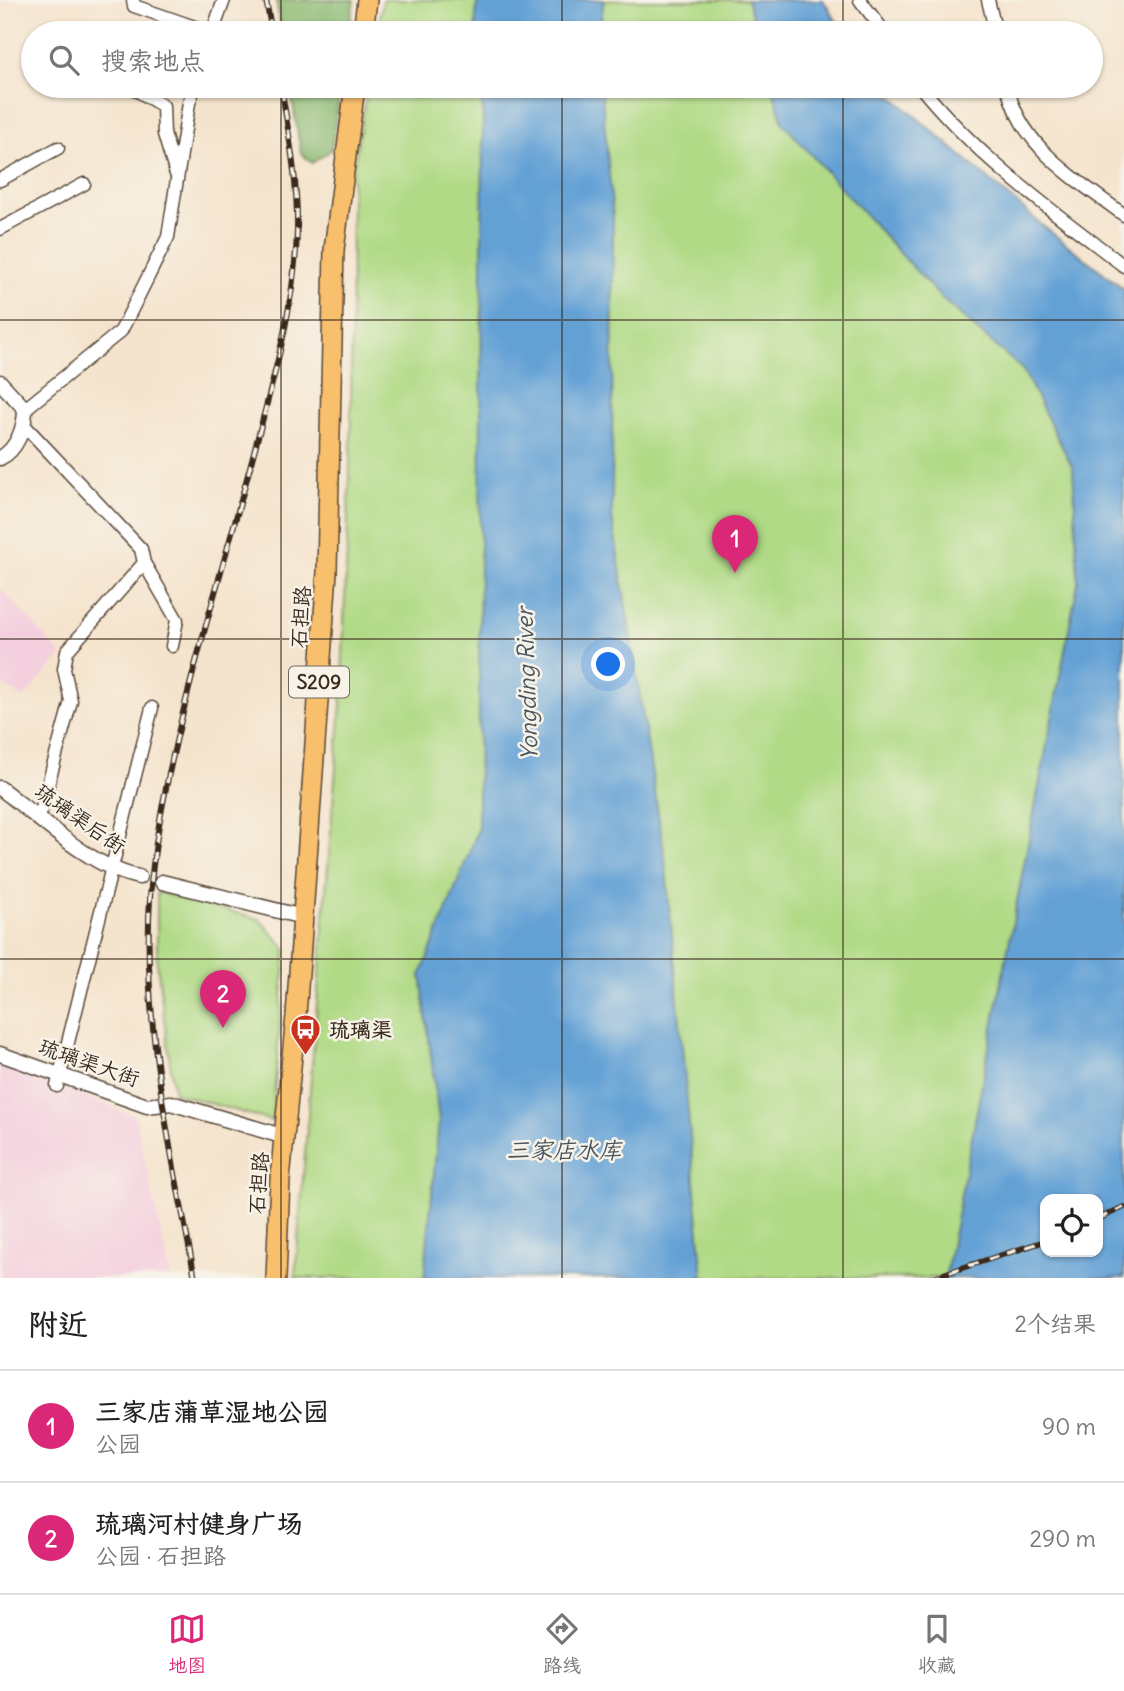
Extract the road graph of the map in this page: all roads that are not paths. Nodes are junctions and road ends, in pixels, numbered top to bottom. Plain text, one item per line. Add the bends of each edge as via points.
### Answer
1 (133, 0) edge
2 (224, 0) edge
3 (368, 0) edge
4 (860, 0) edge
5 (988, 0) edge
6 (177, 21) edge
7 (216, 21) edge
8 (365, 21) edge
9 (876, 21) edge
10 (993, 21) edge
11 (150, 98) edge
12 (193, 98) edge
13 (353, 98) edge
14 (931, 98) edge
15 (1010, 98) edge
16 (58, 148) dead end
17 (177, 178) junction
18 (0, 180) edge
19 (84, 184) dead end
20 (1124, 215) edge
21 (0, 229) edge
22 (1124, 266) edge
23 (0, 382) edge
24 (25, 409) junction
25 (25, 426) junction
26 (0, 458) edge
27 (144, 563) junction
28 (173, 646) dead end
29 (152, 708) dead end
30 (0, 788) edge
31 (39, 817) junction
32 (110, 868) junction
33 (139, 877) dead end
34 (162, 882) dead end
35 (303, 917) junction
36 (0, 1054) edge
37 (59, 1081) junction
38 (285, 1137) junction
39 (276, 1278) edge

1 - 6 street via 134,6
2 - 7 street
3 - 8 main road
4 - 9 street
5 - 10 street
11 - 17 street via 163,106 164,134
12 - 17 street
13 - 35 main road, 石担路 / S209 via 334,250 327,572
14 - 22 street via 995,166
15 - 20 street via 1012,109 1044,155
16 - 18 street
17 - 24 street via 168,237 121,331
19 - 21 street
23 - 24 street
24 - 25 street
25 - 26 street
25 - 27 street via 141,550
27 - 28 street via 177,620
27 - 31 street via 67,651 64,669 71,701
29 - 32 street
30 - 31 street, 琉璃渠后街
31 - 32 street, 琉璃渠后街
32 - 33 street, 琉璃渠后街
32 - 37 street
34 - 35 street
35 - 38 main road, 石担路 / S209
36 - 37 street, 琉璃渠大街
37 - 38 street, 琉璃渠大街 via 147,1106 171,1103
38 - 39 main road, 石担路 / S209

